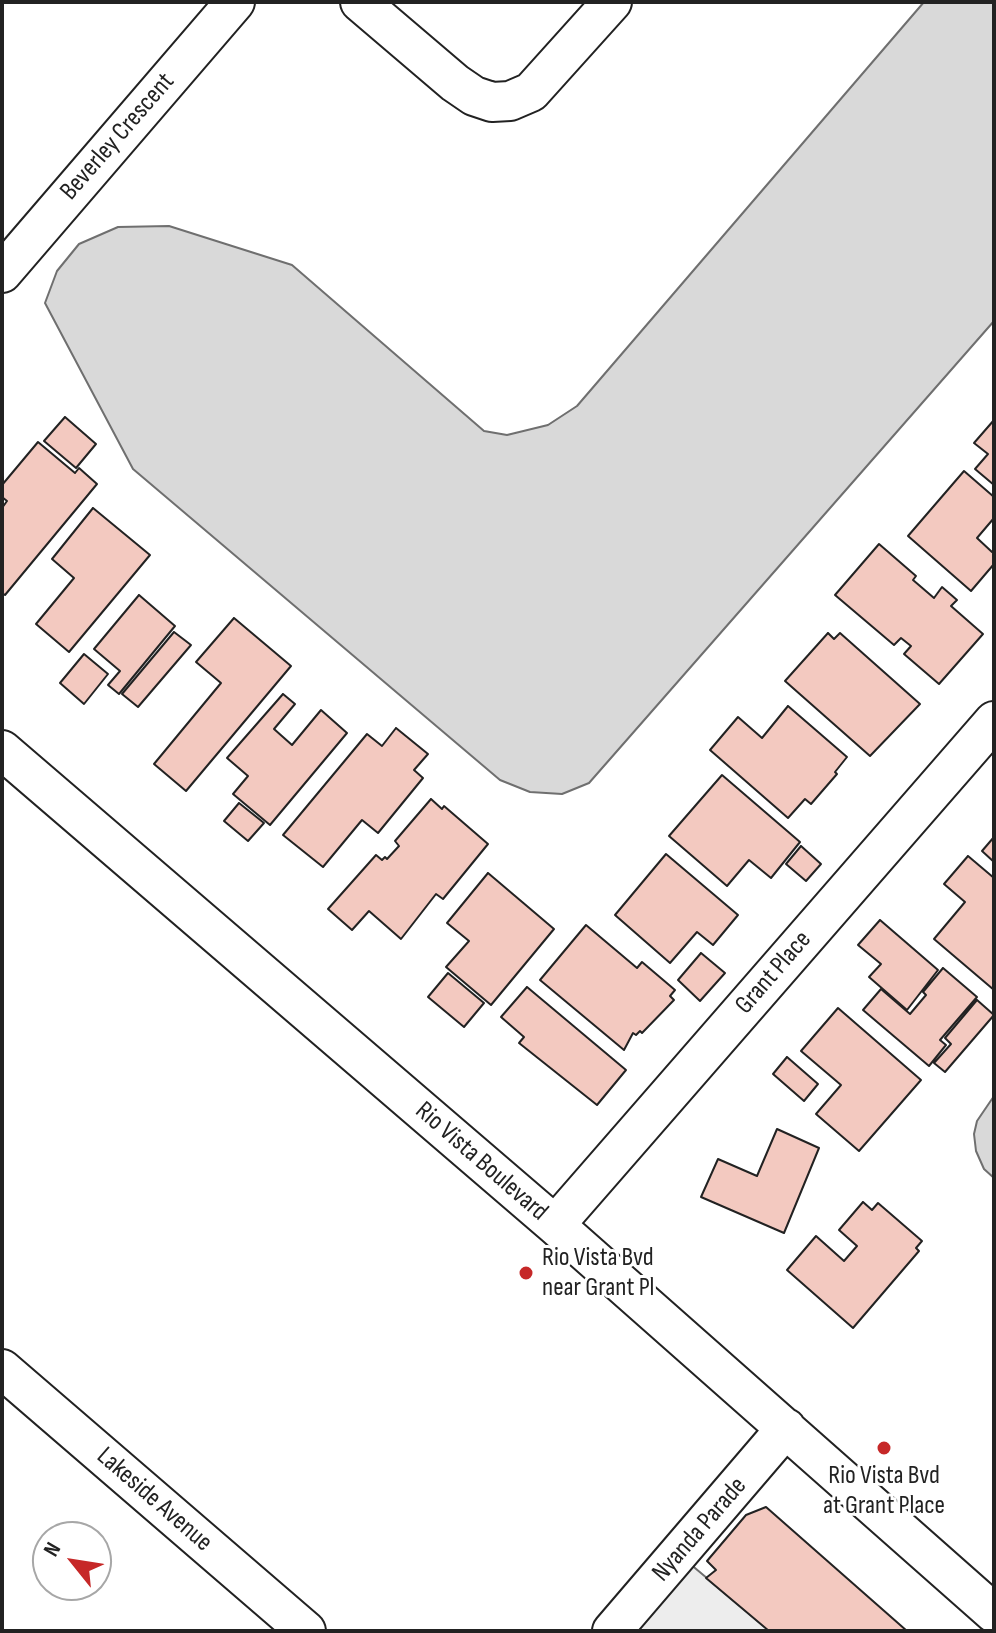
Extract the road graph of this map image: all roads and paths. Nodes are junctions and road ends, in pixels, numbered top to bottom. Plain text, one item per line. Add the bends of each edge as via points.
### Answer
1 (235, 2) edge
2 (360, 2) edge
3 (612, 2) edge
4 (2, 273) edge
5 (994, 721) edge
6 (2, 750) edge
7 (555, 1225) junction
8 (2, 1369) edge
9 (786, 1428) junction
10 (988, 1618) edge
11 (306, 1631) edge
12 (612, 1631) edge

1 - 4 street, Beverley Crescent
2 - 3 street via 455,83 492,102 531,92
5 - 7 street, Grant Place
6 - 7 street, Rio Vista Boulevard
7 - 9 street, Rio Vista Boulevard
8 - 11 street, Lakeside Avenue
9 - 10 street, Rio Vista Boulevard
9 - 12 street, Nyanda Parade

